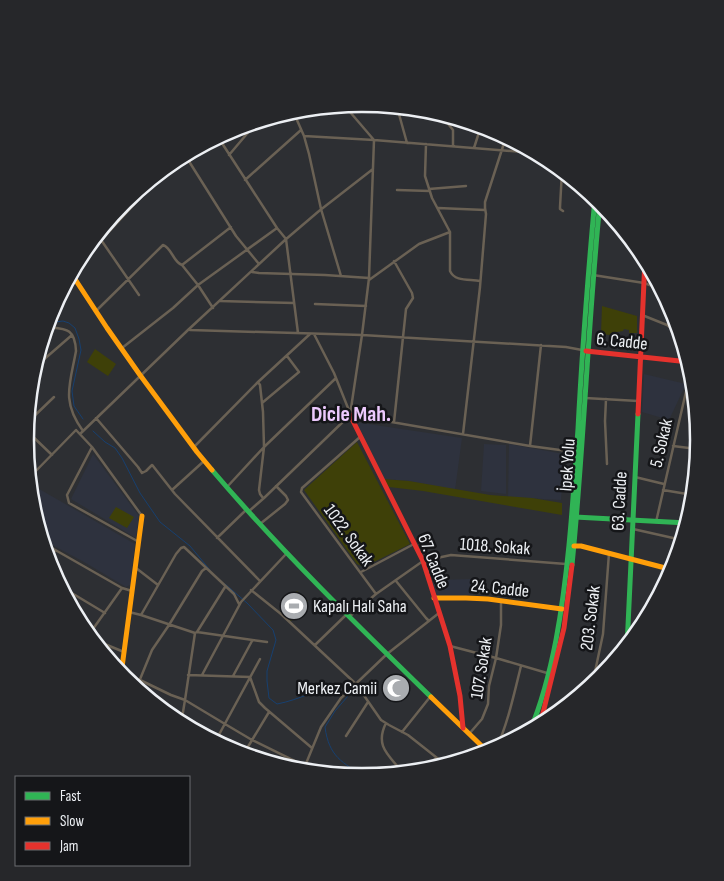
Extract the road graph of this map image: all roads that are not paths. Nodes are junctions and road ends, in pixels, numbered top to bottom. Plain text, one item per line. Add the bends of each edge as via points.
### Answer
1 (350, 113) edge
2 (399, 114) edge
3 (297, 119) edge
4 (448, 123) edge
5 (301, 130) junction
6 (248, 133) edge
7 (479, 134) edge
8 (304, 136) junction
9 (374, 140) junction
10 (407, 143) junction
11 (222, 144) edge
12 (426, 144) junction
13 (504, 144) edge
14 (453, 146) junction
15 (474, 148) junction
16 (502, 150) junction
17 (517, 151) edge
18 (229, 155) junction
19 (189, 162) edge
20 (373, 168) junction
21 (245, 180) junction
22 (562, 180) edge
23 (466, 186) dead end
24 (397, 190) dead end
25 (430, 190) junction
26 (131, 207) edge
27 (438, 208) junction
28 (593, 208) edge
29 (321, 210) junction
30 (485, 210) junction
31 (563, 210) dead end
32 (599, 213) edge
33 (231, 227) junction
34 (112, 228) edge
35 (277, 228) junction
36 (450, 232) junction
37 (286, 239) junction
38 (102, 241) edge
39 (246, 249) junction
40 (394, 261) junction
41 (259, 264) junction
42 (182, 265) junction
43 (252, 272) junction
44 (644, 273) edge
45 (290, 274) junction
46 (593, 275) junction
47 (341, 276) junction
48 (128, 278) junction
49 (369, 279) junction
50 (76, 280) edge
51 (480, 281) junction
52 (644, 283) junction
53 (198, 285) junction
54 (651, 285) edge
55 (139, 295) dead end
56 (220, 301) junction
57 (294, 303) junction
58 (315, 304) dead end
59 (366, 306) junction
60 (213, 308) junction
61 (96, 311) junction
62 (642, 315) junction
63 (670, 327) edge
64 (54, 328) edge
65 (188, 330) junction
66 (298, 334) junction
67 (312, 334) junction
68 (72, 335) junction
69 (362, 335) junction
70 (403, 338) junction
71 (473, 342) junction
72 (540, 346) junction
73 (122, 348) junction
74 (585, 351) junction
75 (286, 356) junction
76 (640, 356) junction
77 (44, 359) edge
78 (680, 361) edge
79 (140, 376) junction
80 (336, 378) junction
81 (258, 382) junction
82 (686, 393) edge
83 (54, 397) dead end
84 (585, 398) junction
85 (606, 399) junction
86 (638, 401) junction
87 (262, 403) junction
88 (350, 415) junction
89 (34, 416) edge
90 (96, 418) junction
91 (394, 423) junction
92 (83, 431) junction
93 (80, 434) junction
94 (464, 434) junction
95 (360, 437) junction
96 (34, 438) edge
97 (530, 446) junction
98 (673, 446) junction
99 (92, 447) junction
100 (264, 447) junction
101 (193, 448) junction
102 (690, 448) edge
103 (576, 452) junction
104 (52, 455) junction
105 (204, 461) junction
106 (608, 464) dead end
107 (35, 472) edge
108 (634, 476) junction
109 (664, 484) junction
110 (276, 486) junction
111 (227, 487) junction
112 (171, 490) junction
113 (663, 490) junction
114 (686, 494) edge
115 (264, 498) junction
116 (247, 511) junction
117 (142, 516) joint
118 (574, 517) junction
119 (632, 520) junction
120 (656, 522) junction
121 (680, 523) edge
122 (260, 524) junction
123 (632, 529) junction
124 (217, 538) junction
125 (675, 538) edge
126 (139, 542) junction
127 (414, 544) junction
128 (574, 546) junction
129 (52, 548) edge
130 (55, 550) joint
131 (287, 553) junction
132 (609, 553) junction
133 (630, 559) junction
134 (423, 562) junction
135 (568, 564) junction
136 (135, 567) junction
137 (206, 568) junction
138 (664, 568) edge
139 (361, 572) junction
140 (260, 581) junction
141 (396, 581) junction
142 (158, 585) junction
143 (225, 586) junction
144 (122, 588) junction
145 (251, 590) junction
146 (132, 591) junction
147 (72, 593) edge
148 (376, 594) junction
149 (434, 598) junction
150 (501, 600) junction
151 (240, 603) junction
152 (562, 609) junction
153 (129, 612) junction
154 (105, 613) junction
155 (439, 613) junction
156 (141, 615) junction
157 (348, 615) junction
158 (429, 621) junction
159 (169, 625) junction
160 (94, 630) edge
161 (628, 632) edge
162 (196, 633) junction
163 (222, 637) junction
164 (252, 641) junction
165 (267, 642) dead end
166 (105, 644) edge
167 (315, 645) junction
168 (450, 646) junction
169 (124, 652) junction
170 (387, 654) junction
171 (496, 658) junction
172 (260, 659) dead end
173 (122, 665) edge
174 (521, 666) junction
175 (595, 672) edge
176 (548, 674) junction
177 (188, 675) junction
178 (202, 675) junction
179 (233, 676) junction
180 (250, 677) junction
181 (140, 680) joint
182 (356, 684) junction
183 (430, 697) junction
184 (185, 700) junction
185 (368, 701) junction
186 (269, 712) junction
187 (542, 714) edge
188 (183, 715) edge
189 (534, 719) edge
190 (386, 723) junction
191 (225, 724) junction
192 (463, 728) junction
193 (402, 732) junction
194 (469, 734) junction
195 (218, 736) edge
196 (346, 736) dead end
197 (500, 738) edge
198 (252, 740) junction
199 (481, 746) edge
200 (247, 748) edge
201 (312, 748) junction
202 (436, 758) joint
203 (434, 761) edge
204 (296, 762) edge
205 (306, 764) edge
206 (397, 767) edge

1 - 9 street
2 - 10 street
3 - 5 street
4 - 14 street via 453,130
5 - 8 street
5 - 21 street
6 - 18 street
7 - 15 street
8 - 9 street
8 - 29 street
9 - 10 street
9 - 20 street
10 - 12 street
11 - 18 street
12 - 14 street
12 - 25 street via 425,176
13 - 16 street
14 - 15 street
15 - 16 street
16 - 17 street
16 - 30 street
18 - 21 street
19 - 33 street
20 - 29 street
20 - 49 street
21 - 35 street
22 - 31 street via 560,209
23 - 25 street
24 - 25 street
25 - 27 street
26 - 34 street
27 - 30 street
27 - 36 street
28 - 74 main road
29 - 37 street
29 - 47 street
30 - 51 street
32 - 46 main road, İpek Yolu
33 - 39 street
33 - 42 street
35 - 37 street
35 - 39 street
36 - 40 street via 419,244
36 - 51 street via 452,276
37 - 41 street
37 - 45 street
38 - 48 street
39 - 41 street
39 - 53 street
40 - 49 street
40 - 70 street via 413,298 406,309
41 - 43 street
42 - 48 street via 163,245
42 - 53 street
43 - 45 street
43 - 56 street
44 - 52 main road, 63. Cadde
45 - 47 street
45 - 57 street
46 - 52 street
46 - 74 main road, İpek Yolu
47 - 49 street
48 - 55 street
48 - 61 street
49 - 59 street
50 - 61 main road
51 - 71 street
52 - 54 street
52 - 62 main road, 63. Cadde
53 - 60 street
53 - 73 street
56 - 57 street
56 - 60 street
57 - 66 street
58 - 59 street
59 - 69 street
60 - 65 street
61 - 73 main road
62 - 63 street
62 - 76 main road, 63. Cadde
64 - 68 street via 66,329
65 - 66 street
65 - 79 street
66 - 67 street
67 - 69 street
67 - 75 street
67 - 80 street
68 - 77 street
68 - 92 street via 76,351 69,405
69 - 70 street
69 - 88 street
70 - 71 street
70 - 91 street
71 - 72 street
71 - 94 street
72 - 74 street
72 - 97 street
73 - 79 main road
74 - 76 main road, 6. Cadde
74 - 84 main road, İpek Yolu
74 - 103 main road
75 - 81 street
75 - 87 street via 299,372
76 - 78 main road, 6. Cadde
76 - 86 main road, 63. Cadde
79 - 90 street
79 - 101 main road
80 - 88 street
80 - 100 street
81 - 87 street
81 - 101 street
82 - 98 street, 5. Sokak
83 - 89 street
84 - 85 street
84 - 118 main road, İpek Yolu
85 - 86 street
85 - 106 street
86 - 108 main road, 63. Cadde
87 - 100 street
88 - 91 street
88 - 95 main road, 67. Cadde
88 - 110 street
90 - 92 street
90 - 112 street via 142,473 152,465
91 - 94 street
92 - 93 street
93 - 99 street
93 - 104 street via 76,430
94 - 97 street
95 - 127 main road, 67. Cadde
95 - 139 street, 1022. Sokak via 301,492
96 - 104 street
97 - 103 street
98 - 102 street
98 - 109 street, 5. Sokak
99 - 117 street
99 - 126 street via 67,495 69,504
100 - 111 street
100 - 115 street via 259,490
101 - 105 main road
103 - 118 main road
104 - 107 street
105 - 111 main road
105 - 112 street
108 - 109 street
108 - 119 main road, 63. Cadde
109 - 113 street, 5. Sokak
110 - 115 street
110 - 122 street via 288,500
111 - 116 main road
112 - 124 street
113 - 114 street
113 - 120 street, 5. Sokak
115 - 116 street
116 - 122 main road
116 - 124 street
117 - 126 main road
118 - 119 main road
118 - 128 main road, İpek Yolu
118 - 135 main road
119 - 120 main road
119 - 123 main road, 63. Cadde
120 - 121 main road
122 - 131 main road
123 - 125 street
123 - 133 main road, 63. Cadde
124 - 140 street
126 - 136 main road
127 - 134 main road, 67. Cadde
127 - 139 street
128 - 132 main road
128 - 187 main road, İpek Yolu via 564,628
129 - 130 street
130 - 144 street
131 - 140 street
131 - 157 main road
132 - 133 main road
132 - 175 street, 203. Sokak via 603,634
133 - 138 main road
133 - 161 main road, 63. Cadde
134 - 135 street, 1018. Sokak via 451,556
134 - 141 street, 1018. Sokak
134 - 149 main road, 67. Cadde
135 - 152 main road
136 - 142 street
136 - 146 main road
137 - 142 street via 184,547 181,548
137 - 143 street
137 - 159 street
139 - 148 street, 1022. Sokak
140 - 145 street
141 - 148 street, 1018. Sokak
141 - 158 street
142 - 156 street
143 - 151 street
143 - 162 street
144 - 146 street
144 - 154 street
145 - 151 street
145 - 167 street
146 - 153 main road
147 - 154 street
148 - 157 street, 1018. Sokak
149 - 150 main road, 24. Cadde
149 - 155 main road, 67. Cadde
150 - 152 main road, 24. Cadde
150 - 171 street, 107. Sokak
151 - 163 street
152 - 176 main road
153 - 156 street
153 - 169 main road
154 - 160 street
155 - 158 street
155 - 168 main road, 67. Cadde
156 - 159 street
157 - 167 street, 1018. Sokak
157 - 170 main road
158 - 170 street
159 - 162 street
159 - 181 street via 152,650
162 - 163 street
162 - 177 street
163 - 164 street
163 - 178 street
164 - 165 street
164 - 179 street
166 - 169 street
167 - 182 street
168 - 171 street
168 - 192 main road, 67. Cadde
169 - 173 main road
170 - 182 street
170 - 183 main road
171 - 174 street
171 - 194 street, 107. Sokak via 486,711
172 - 180 street
174 - 176 street
174 - 197 street
176 - 189 main road
177 - 178 street
177 - 184 street
178 - 179 street
179 - 180 street
180 - 186 street via 258,702
180 - 191 street
181 - 184 street
182 - 185 street
182 - 201 street via 340,698
183 - 192 main road
183 - 193 street
184 - 188 street
184 - 191 street
185 - 190 street
185 - 196 street
186 - 198 street
186 - 201 street
190 - 193 street
190 - 206 street via 382,730 382,747
191 - 195 street
191 - 198 street
192 - 194 main road
193 - 202 street
194 - 199 main road
198 - 200 street
198 - 204 street
201 - 205 street
202 - 203 street

